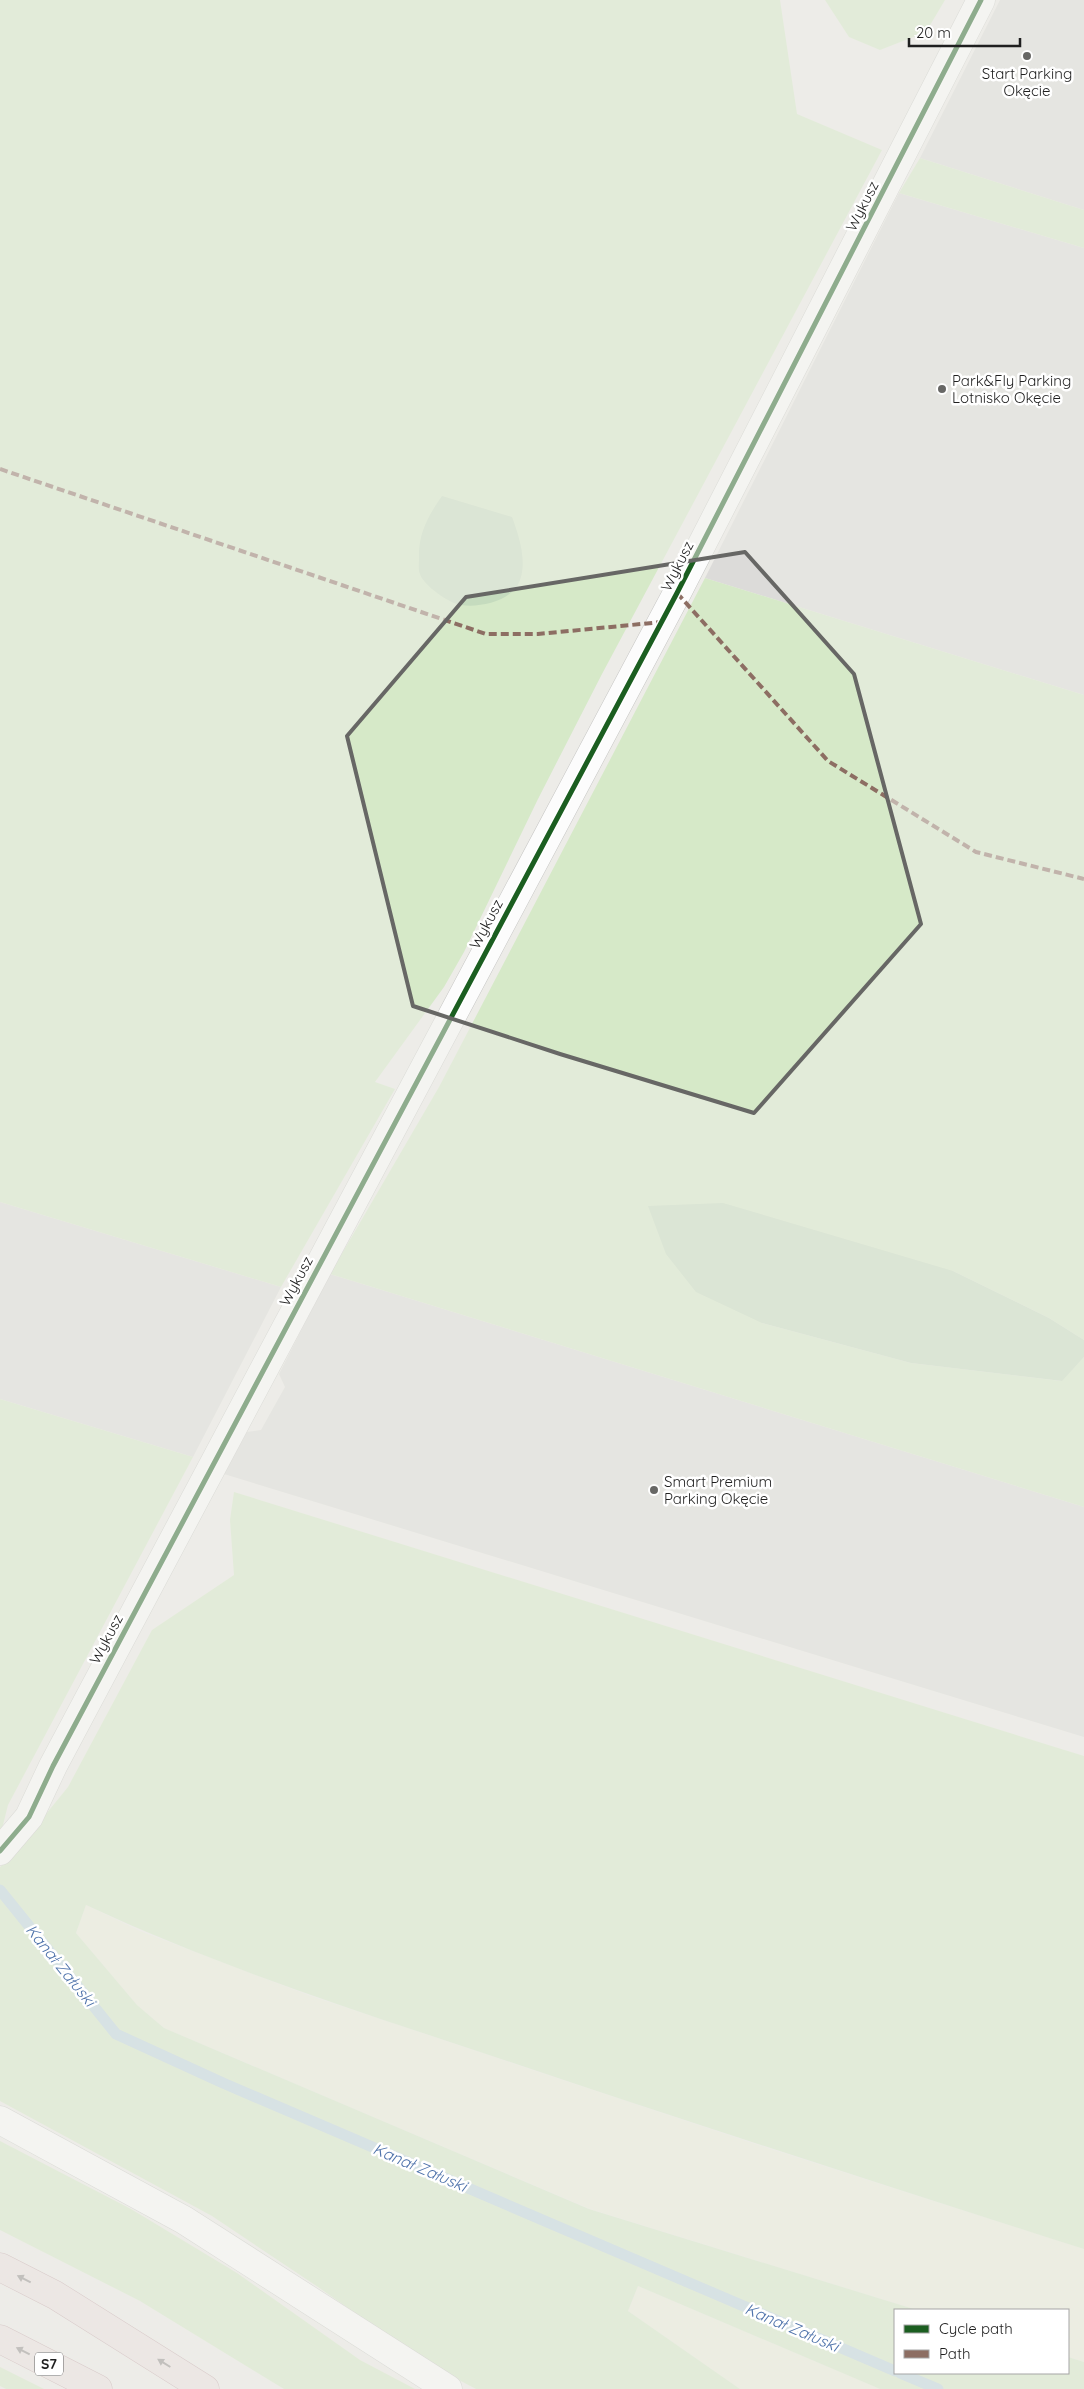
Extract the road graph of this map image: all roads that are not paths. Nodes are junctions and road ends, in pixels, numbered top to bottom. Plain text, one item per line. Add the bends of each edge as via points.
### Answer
1 (982, 0) edge
2 (0, 1850) edge
3 (0, 2120) edge
4 (0, 2267) edge
5 (0, 2339) edge
6 (98, 2389) edge
7 (205, 2389) edge
8 (448, 2389) edge

1 - 2 street, Wykusz via 677,593 29,1817
3 - 8 street via 184,2220
7 -> 4 highway via 56,2295
6 -> 5 highway, S7

